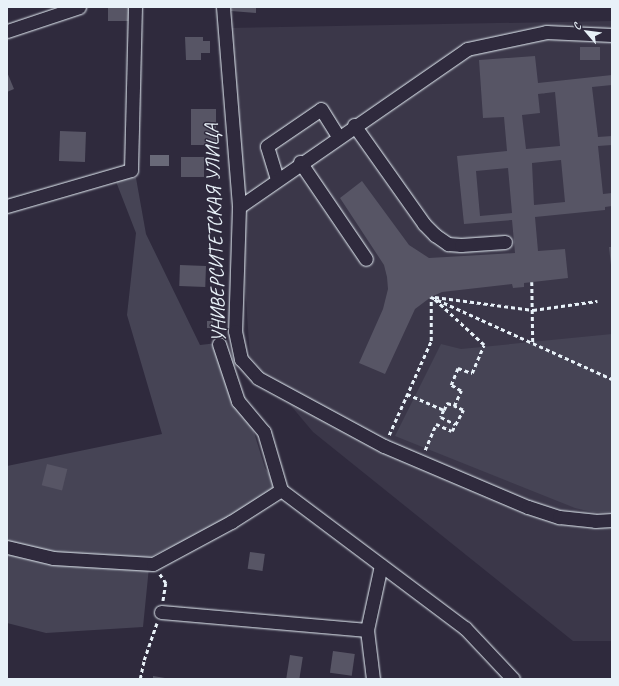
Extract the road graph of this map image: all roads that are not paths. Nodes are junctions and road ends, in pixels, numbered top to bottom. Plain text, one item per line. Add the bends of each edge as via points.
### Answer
1 (78, 7) edge
2 (135, 7) edge
3 (223, 7) edge
4 (7, 31) edge
5 (612, 35) edge
6 (354, 125) junction
7 (338, 136) junction
8 (300, 162) junction
9 (277, 179) junction
10 (7, 206) edge
11 (239, 206) junction
12 (505, 242) dead end
13 (366, 259) dead end
14 (219, 344) dead end
15 (281, 490) junction
16 (612, 520) edge
17 (7, 548) edge
18 (381, 565) junction
19 (161, 612) dead end
20 (367, 630) junction
21 (374, 679) edge
22 (513, 679) edge

1 - 4 street
2 - 10 street via 131,170
3 - 11 street, УНИВЕРСИТЕТСКАЯ УЛИЦА
5 - 6 street via 546,32 467,49
6 - 7 street
6 - 12 street via 435,236 448,244
7 - 8 street
7 - 9 street via 321,109 266,146
8 - 9 street
8 - 13 street
9 - 11 street
11 - 16 street, УНИВЕРСИТЕТСКАЯ УЛИЦА via 235,331 241,359 258,378 341,425 420,462 528,507 559,517
14 - 15 street via 238,401 264,432
15 - 17 street via 231,522 153,564 53,558
15 - 18 street
18 - 20 street
18 - 22 street via 465,628
19 - 20 street
20 - 21 street

